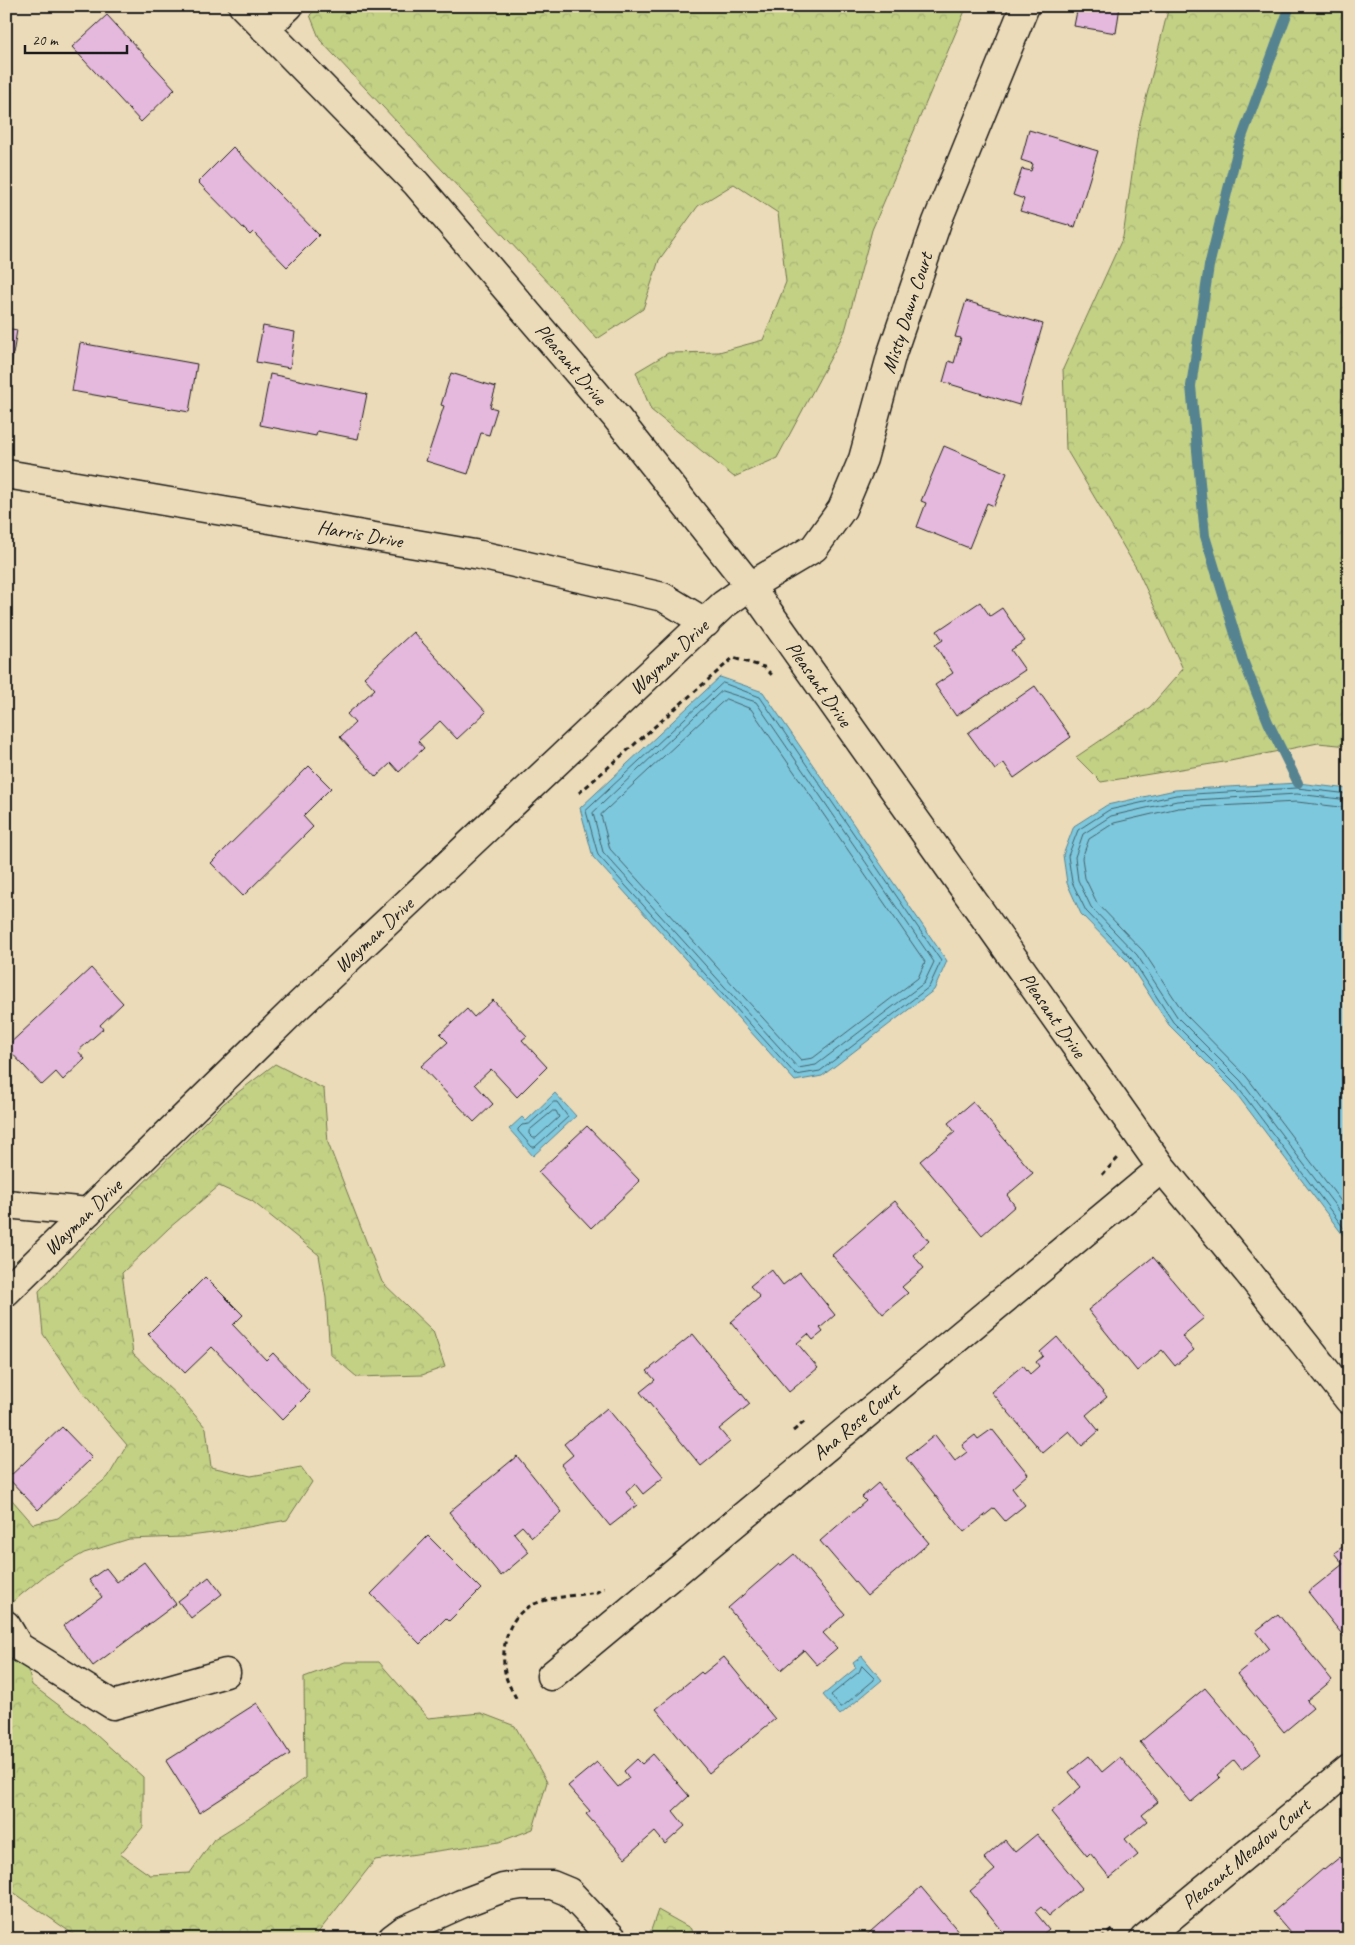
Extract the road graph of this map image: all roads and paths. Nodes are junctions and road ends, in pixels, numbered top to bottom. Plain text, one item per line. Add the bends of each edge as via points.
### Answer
1 (242, 6) edge
2 (289, 6) edge
3 (1025, 6) edge
4 (265, 29) junction
5 (6, 474) edge
6 (750, 586) junction
7 (706, 623) junction
8 (774, 677) dead end
9 (579, 794) dead end
10 (1162, 1168) junction
11 (6, 1204) edge
12 (88, 1212) junction
13 (6, 1292) edge
14 (1349, 1400) edge
15 (1336, 1425) dead end
16 (1349, 1440) edge
17 (6, 1625) edge
18 (226, 1673) dead end
19 (551, 1676) dead end
20 (1349, 1769) edge
21 (392, 1939) edge
22 (613, 1939) edge
23 (1144, 1939) edge

1 - 4 street, Pleasant Drive
2 - 4 street
3 - 6 street, Misty Dawn Court via 937,222 892,353 863,459 842,509 814,548
4 - 6 street, Pleasant Drive via 416,183 616,417
5 - 7 street, Harris Drive via 480,555 663,597
6 - 7 street, Wayman Drive
6 - 10 street, Pleasant Drive
7 - 12 street, Wayman Drive via 451,860
8 - 9 path via 764,667 733,658
10 - 14 street, Pleasant Drive
10 - 19 street, Ana Rose Court
11 - 12 street
12 - 13 street, Wayman Drive
15 - 16 path
17 - 18 street via 19,1647 113,1705
20 - 23 street, Pleasant Meadow Court
21 - 22 street via 404,1930 503,1888 552,1885 569,1892

